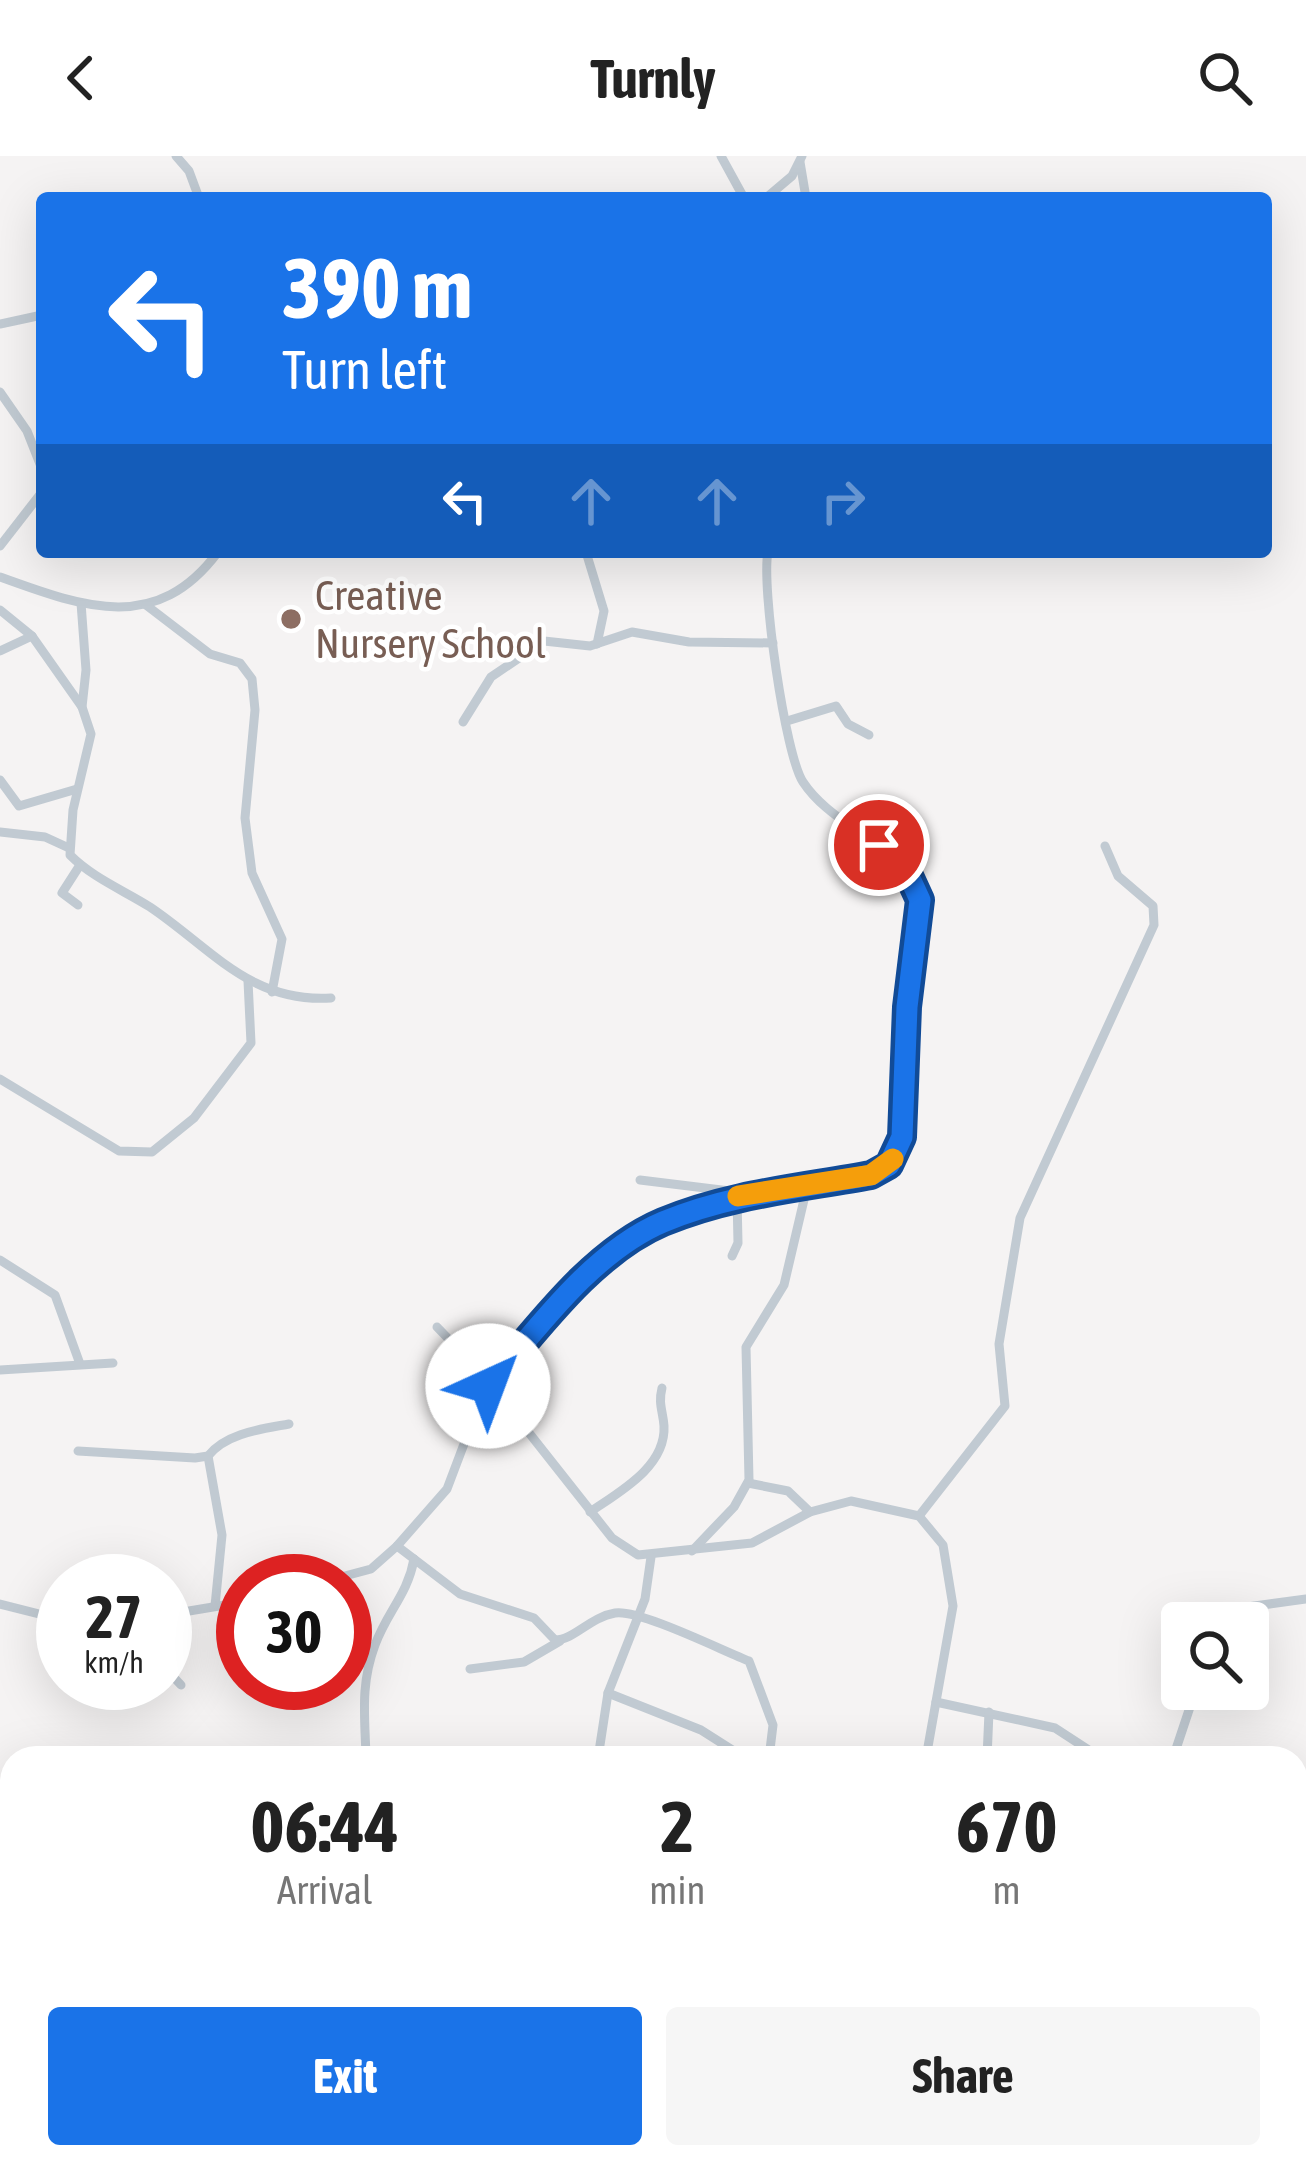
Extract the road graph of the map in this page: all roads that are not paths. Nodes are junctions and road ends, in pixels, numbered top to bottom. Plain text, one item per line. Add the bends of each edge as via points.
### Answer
1 (176, 156) edge
2 (721, 156) edge
3 (801, 159) edge
4 (197, 192) edge
5 (741, 192) edge
6 (774, 192) edge
7 (805, 192) edge
8 (36, 316) edge
9 (0, 324) edge
10 (0, 392) edge
11 (36, 454) edge
12 (36, 501) edge
13 (0, 546) edge
14 (213, 558) edge
15 (588, 558) edge
16 (767, 558) edge
17 (3, 581) edge
18 (81, 603) junction
19 (146, 604) junction
20 (0, 610) edge
21 (32, 636) junction
22 (772, 643) junction
23 (597, 645) junction
24 (0, 651) edge
25 (82, 707) junction
26 (788, 721) junction
27 (463, 722) dead end
28 (869, 735) dead end
29 (0, 780) edge
30 (77, 789) junction
31 (0, 832) edge
32 (1106, 846) dead end
33 (69, 848) junction
34 (80, 865) junction
35 (77, 905) dead end
36 (248, 981) junction
37 (272, 992) junction
38 (332, 998) dead end
39 (0, 1079) edge
40 (640, 1180) dead end
41 (684, 1185) junction
42 (807, 1187) junction
43 (751, 1194) junction
44 (737, 1197) junction
45 (700, 1209) junction
46 (732, 1256) dead end
47 (0, 1260) edge
48 (437, 1327) dead end
49 (80, 1364) junction
50 (113, 1364) dead end
51 (0, 1370) edge
52 (487, 1387) junction
53 (662, 1388) dead end
54 (289, 1424) dead end
55 (78, 1451) dead end
56 (208, 1456) junction
57 (748, 1483) junction
58 (590, 1512) junction
59 (810, 1512) junction
60 (920, 1516) junction
61 (397, 1546) junction
62 (692, 1550) junction
63 (651, 1557) junction
64 (414, 1559) junction
65 (372, 1568) edge
66 (1306, 1599) edge
67 (1269, 1603) edge
68 (0, 1604) edge
69 (215, 1606) joint
70 (192, 1610) edge
71 (36, 1613) edge
72 (638, 1615) junction
73 (560, 1641) junction
74 (470, 1670) dead end
75 (608, 1693) junction
76 (936, 1702) junction
77 (1189, 1710) edge
78 (989, 1712) junction
79 (365, 1746) edge
80 (600, 1746) edge
81 (725, 1746) edge
82 (771, 1746) edge
83 (928, 1746) edge
84 (988, 1746) edge
85 (1082, 1746) edge
86 (1177, 1746) edge

1 - 4 street
2 - 5 street
3 - 6 street
3 - 7 street
8 - 9 street
10 - 11 street
12 - 13 street
14 - 19 street via 185,589
15 - 23 street via 604,611
16 - 22 street
17 - 18 street
18 - 19 street
18 - 25 street
19 - 37 street via 210,654 240,663 252,679 244,818 252,873 283,939
20 - 21 street
21 - 24 street
21 - 25 street
22 - 23 street via 632,632
22 - 26 street
23 - 27 street via 536,644 480,688
25 - 30 street via 91,734
26 - 28 street via 836,706
26 - 42 street via 800,778 896,861 920,900 894,1157 871,1175
29 - 30 street via 19,806
30 - 33 street
31 - 33 street
32 - 60 street via 1118,876 1154,907 1154,925 1020,1218 1000,1344 1005,1406
33 - 34 street
34 - 35 street via 62,893
34 - 36 street
36 - 37 street
36 - 39 street via 250,1045 194,1118 152,1152 119,1150
37 - 38 street
40 - 41 street
41 - 43 street
41 - 45 street
42 - 43 street
42 - 57 street via 784,1285 746,1347
43 - 44 street
44 - 45 street
44 - 46 street
45 - 52 street via 617,1250
47 - 49 street via 55,1295
48 - 52 street
49 - 50 street
49 - 51 street
52 - 58 street
52 - 61 street via 447,1489
53 - 58 street via 658,1458
54 - 56 street via 238,1436
55 - 56 street
56 - 69 street via 222,1534
57 - 59 street via 788,1491
57 - 62 street
58 - 63 street via 622,1546
59 - 60 street via 851,1501
59 - 62 street via 752,1544
60 - 76 street via 943,1545 953,1606
61 - 64 street
61 - 65 street
62 - 63 street
63 - 72 street
64 - 73 street via 460,1594 534,1618
64 - 79 street via 409,1590 382,1630 362,1688
66 - 67 street
68 - 71 street
69 - 70 street
72 - 73 street via 591,1619
72 - 75 street
72 - 82 street via 753,1664 773,1725
73 - 74 street via 526,1661
75 - 80 street
75 - 81 street
76 - 78 street
76 - 83 street
77 - 86 street
78 - 84 street
78 - 85 street via 1055,1728

